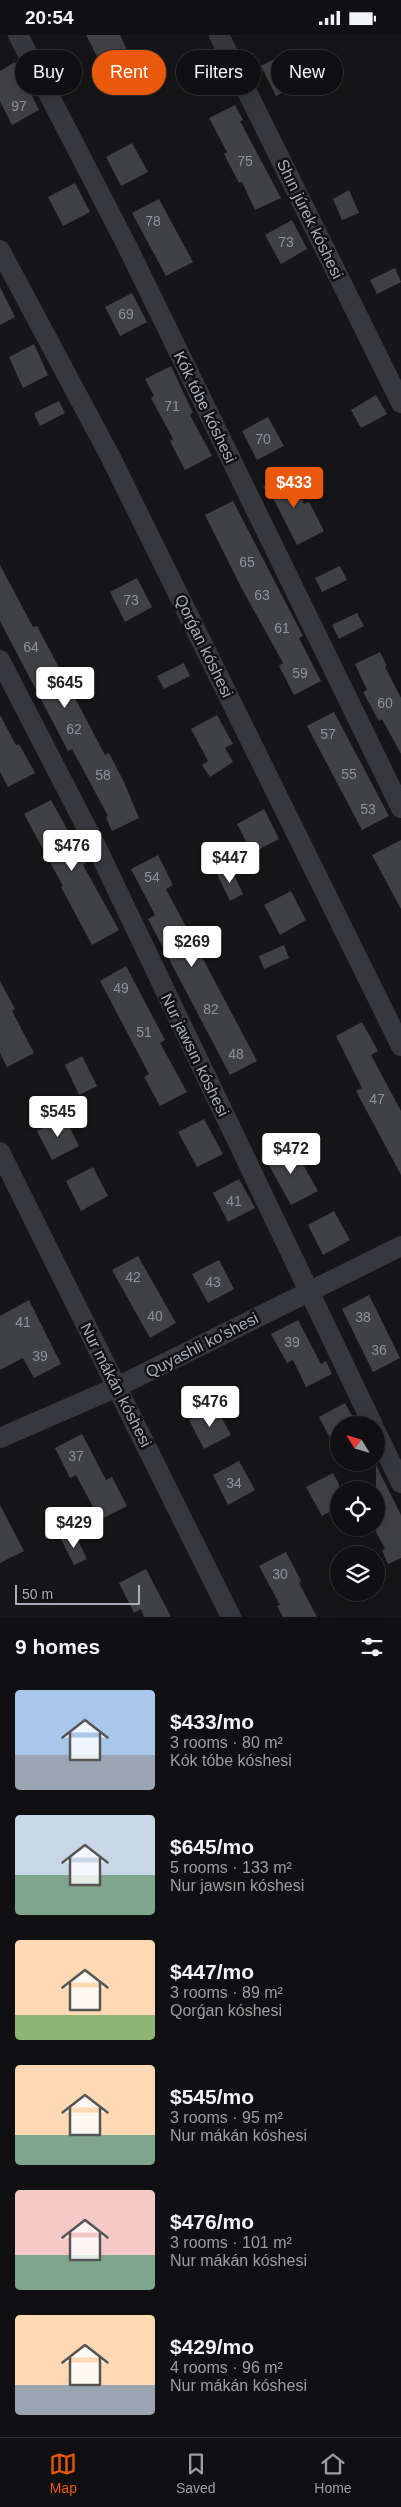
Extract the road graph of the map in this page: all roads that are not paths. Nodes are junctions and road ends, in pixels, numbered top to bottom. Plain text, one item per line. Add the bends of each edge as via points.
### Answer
1 (18, 35) edge
2 (219, 35) edge
3 (0, 250) edge
4 (401, 403) edge
5 (0, 660) edge
6 (401, 808) edge
7 (401, 1046) edge
8 (0, 1152) edge
9 (401, 1246) edge
10 (308, 1291) junction
11 (116, 1387) junction
12 (369, 1416) edge
13 (0, 1438) edge
14 (385, 1450) edge
15 (401, 1483) edge
16 (232, 1617) edge

1 - 6 street, Kók tóbe kóshesi via 127,246
2 - 4 street, Shın júrek kóshesi
3 - 7 street, Qorǵan kóshesi via 110,456
5 - 10 street, Nur jawsın kóshesi via 96,846
8 - 11 street, Nur mákán kóshesi
9 - 10 street, Quyashli ko'shesi
10 - 11 street, Quyashli ko'shesi
10 - 12 street, Nur jawsın kóshesi
11 - 13 street, Quyashli ko'shesi
11 - 16 street, Nur mákán kóshesi
14 - 15 street

